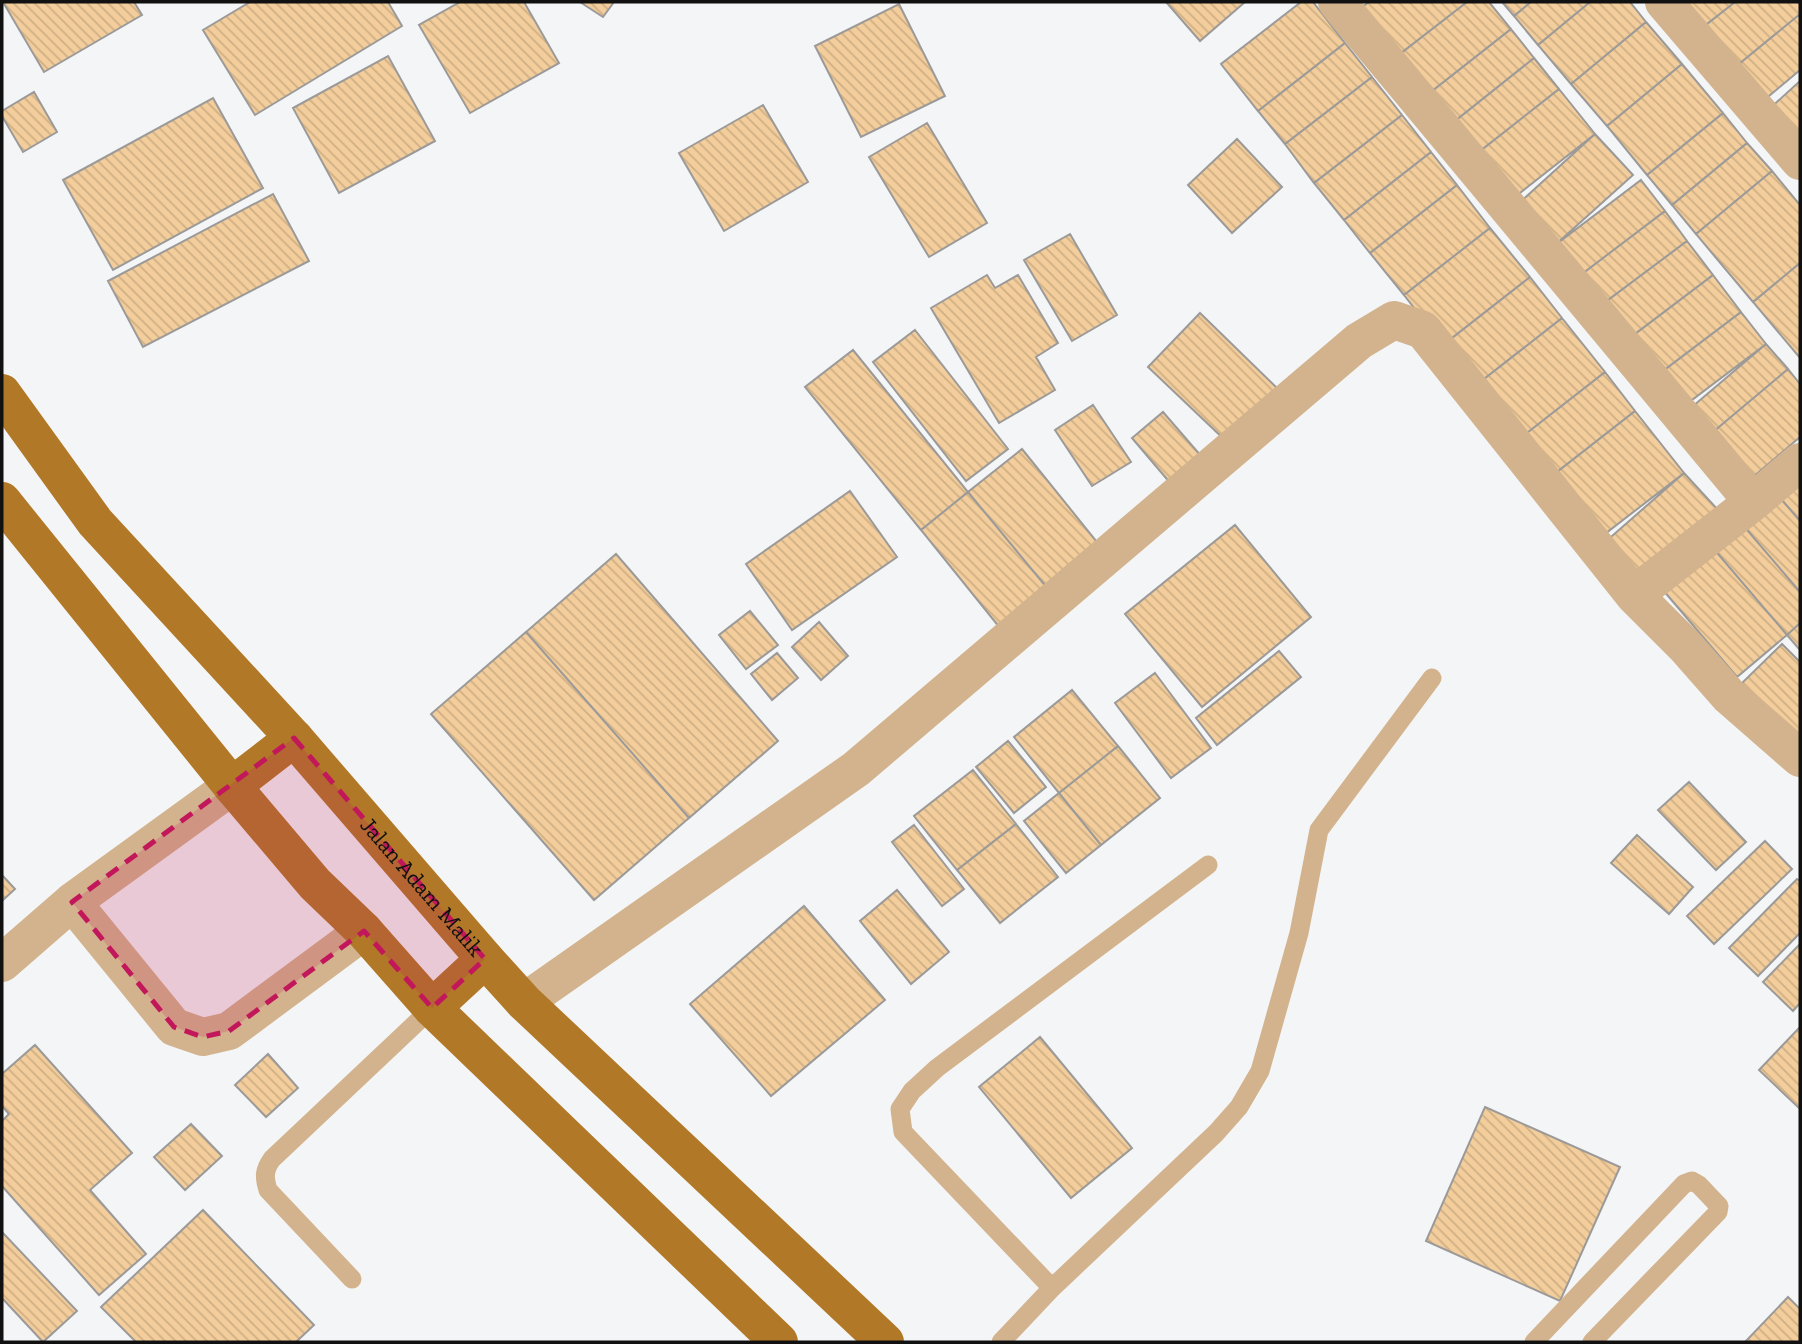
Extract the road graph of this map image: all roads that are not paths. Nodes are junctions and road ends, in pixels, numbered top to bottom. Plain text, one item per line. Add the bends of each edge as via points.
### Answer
1 (1337, 2) edge
2 (1664, 2) edge
3 (1800, 161) edge
4 (2, 393) edge
5 (1800, 462) edge
6 (2, 501) edge
7 (1753, 502) junction
8 (1634, 595) junction
9 (1432, 678) dead end
10 (294, 738) junction
11 (1800, 758) edge
12 (232, 786) junction
13 (1208, 865) dead end
14 (72, 902) junction
15 (364, 931) junction
16 (485, 959) junction
17 (2, 963) edge
18 (524, 1002) junction
19 (432, 1009) junction
20 (352, 1279) dead end
21 (1052, 1288) junction
22 (779, 1342) edge
23 (886, 1342) edge
24 (1001, 1342) edge
25 (1534, 1342) edge
26 (1592, 1342) edge

1 - 7 street
2 - 3 street
4 - 10 main road, Jalan Adam Malik via 95,522
5 - 7 street
6 - 12 main road
7 - 8 street
8 - 11 street via 1730,696
8 - 18 street via 1423,330 1394,320 1359,341 856,769
9 - 21 lane via 1320,830 1299,933 1260,1071 1240,1107
10 - 12 main road
10 - 16 main road, Jalan Adam Malik
12 - 14 street
12 - 15 main road via 314,884
13 - 21 lane via 937,1068 900,1109 903,1132
14 - 15 street via 174,1027 203,1037 229,1031
14 - 17 street
15 - 19 main road
16 - 18 main road, Jalan Adam Malik
16 - 19 main road
18 - 23 main road, Jalan Adam Malik
19 - 20 lane via 265,1169 268,1190
19 - 22 main road
21 - 24 lane
25 - 26 lane via 1684,1184 1692,1181 1699,1185 1719,1206 1718,1212

